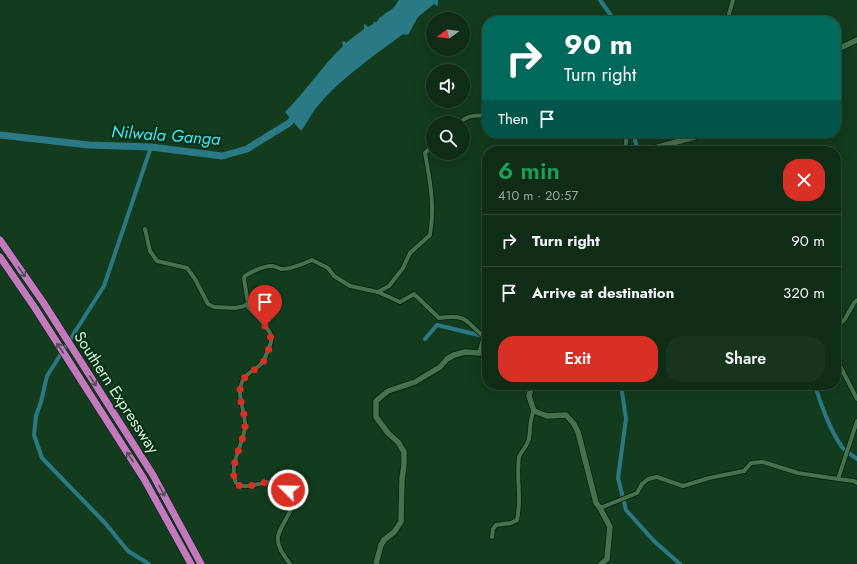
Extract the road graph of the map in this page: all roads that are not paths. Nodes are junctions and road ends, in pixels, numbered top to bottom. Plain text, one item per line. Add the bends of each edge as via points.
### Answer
1 (733, 0) edge
2 (729, 16) edge
3 (857, 40) edge
4 (841, 48) edge
5 (469, 116) edge
6 (482, 116) edge
7 (690, 138) edge
8 (661, 146) edge
9 (426, 151) edge
10 (145, 229) dead end
11 (0, 240) edge
12 (0, 257) edge
13 (378, 292) junction
14 (857, 300) edge
15 (248, 303) junction
16 (841, 324) edge
17 (482, 334) edge
18 (482, 346) edge
19 (480, 353) joint
20 (841, 368) edge
21 (531, 390) edge
22 (857, 399) edge
23 (534, 411) junction
24 (857, 420) edge
25 (838, 479) junction
26 (857, 483) edge
27 (600, 508) junction
28 (492, 537) dead end
29 (191, 564) edge
30 (201, 564) edge
31 (290, 564) edge
32 (376, 564) edge
33 (601, 564) edge

1 - 2 street
3 - 4 street
5 - 6 street
7 - 8 street
9 - 13 street via 424,153 431,182 430,234 410,253 403,268 389,286
10 - 15 street via 150,251 158,261 187,268 196,279 208,304 214,307 235,308
11 -> 30 highway, Southern Expressway via 43,302 153,475
29 -> 12 highway, Southern Expressway via 144,479
13 - 15 street via 350,286 334,276 328,268 312,260 281,269 265,266 245,276
13 - 17 street via 400,302 414,294 439,318 462,318
14 - 16 street
15 - 31 street via 248,307 270,332 271,341 263,362 244,377 240,386 245,429 233,476 236,484 240,486 277,483 285,487 290,494 293,503 279,532 277,543
18 - 19 street
19 - 32 street via 454,354 440,367 415,382 388,391 376,401 376,417 404,452 404,464 401,522 381,545
20 - 22 street
21 - 23 street via 529,396
23 - 27 street via 547,416 566,415 574,424 596,503
23 - 28 street via 531,415 528,445 520,456 517,520 496,525
24 - 25 street
25 - 26 street
25 - 27 street via 798,473 763,462 751,463 744,471 683,486 657,477 648,479 637,493
27 - 33 street via 610,527 607,559

